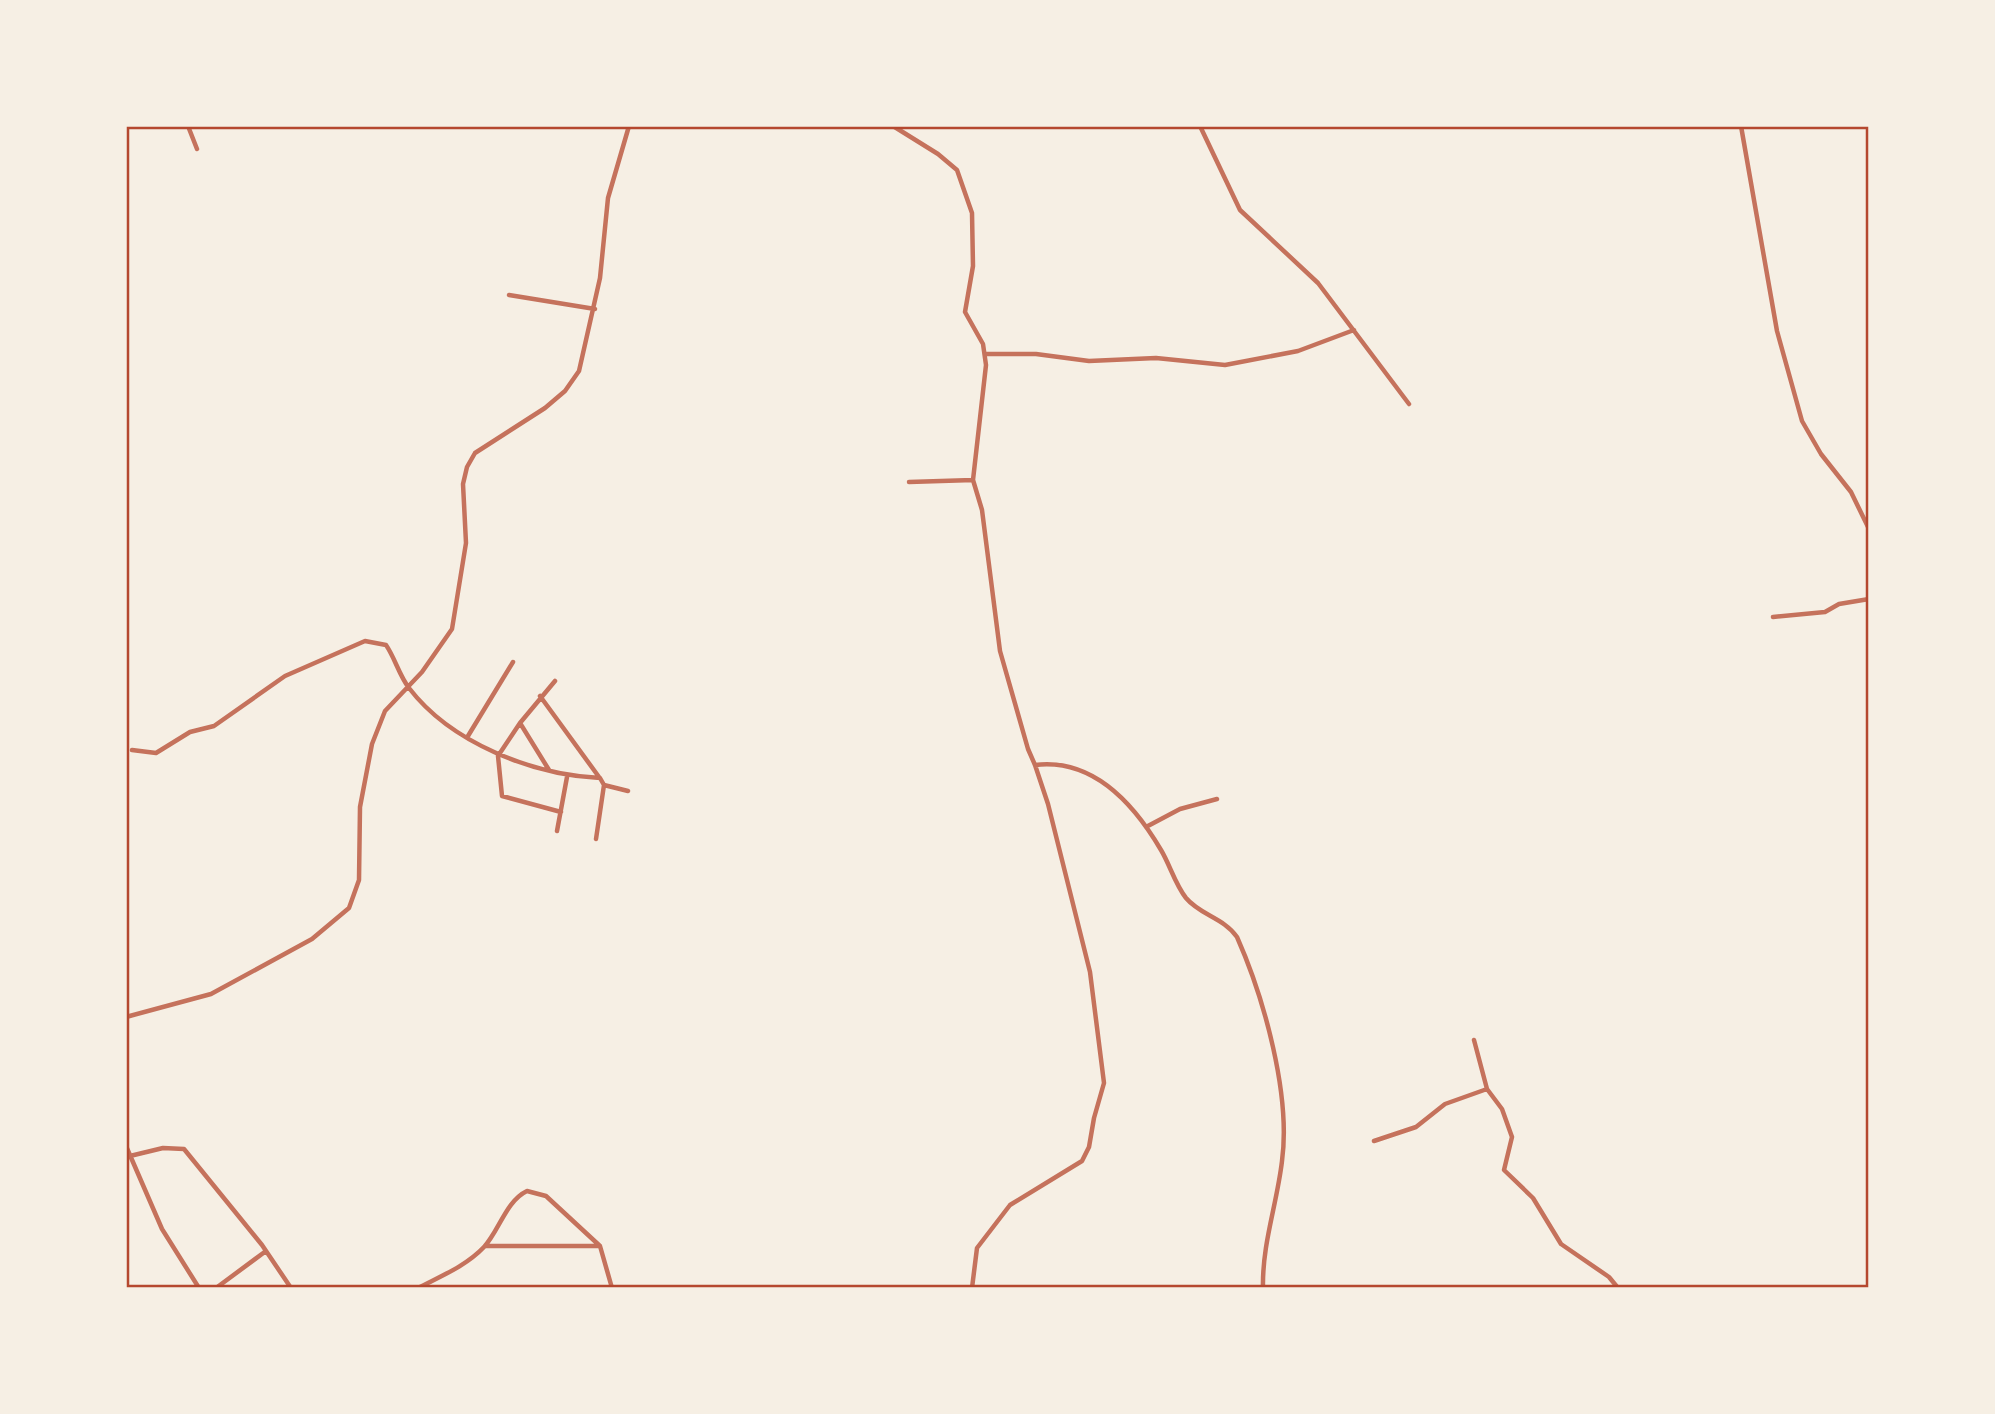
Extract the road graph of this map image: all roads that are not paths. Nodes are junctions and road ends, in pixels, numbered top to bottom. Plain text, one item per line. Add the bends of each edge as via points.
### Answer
1 (188, 126) edge
2 (629, 126) edge
3 (893, 126) edge
4 (1200, 126) edge
5 (1741, 126) edge
6 (197, 149) dead end
7 (509, 295) dead end
8 (595, 309) junction
9 (1354, 330) junction
10 (985, 354) junction
11 (1409, 404) dead end
12 (973, 480) junction
13 (909, 482) dead end
14 (1869, 529) edge
15 (1869, 599) edge
16 (1773, 617) dead end
17 (513, 663) dead end
18 (555, 681) dead end
19 (407, 687) junction
20 (540, 696) junction
21 (520, 723) junction
22 (468, 736) junction
23 (132, 750) dead end
24 (498, 756) junction
25 (1035, 765) junction
26 (549, 771) junction
27 (567, 777) junction
28 (600, 778) junction
29 (604, 785) junction
30 (628, 791) dead end
31 (1217, 799) dead end
32 (561, 812) junction
33 (1146, 827) junction
34 (557, 831) dead end
35 (596, 839) dead end
36 (126, 1017) edge
37 (1474, 1040) dead end
38 (1487, 1089) junction
39 (1374, 1141) dead end
40 (126, 1146) edge
41 (130, 1156) junction
42 (600, 1245) junction
43 (485, 1246) junction
44 (266, 1251) junction
45 (199, 1288) edge
46 (216, 1288) edge
47 (291, 1288) edge
48 (418, 1288) edge
49 (612, 1288) edge
50 (972, 1288) edge
51 (1263, 1288) edge
52 (1618, 1288) edge

1 - 6 street
2 - 8 street via 608,198
3 - 10 street via 957,170 972,213 973,266 965,312
4 - 9 street via 1240,210 1313,277
5 - 14 street via 1777,331 1802,421 1851,492
7 - 8 street
8 - 19 street via 579,371 565,391 475,453 467,467 463,484 466,542 452,629 438,653
9 - 10 street via 1297,351 1226,365 1156,358 1101,361
9 - 11 street
10 - 12 street
12 - 13 street
12 - 25 street via 982,510 1000,651 1018,722
15 - 16 street via 1825,612
17 - 22 street
18 - 20 street
19 - 22 street via 431,711
19 - 23 street via 386,645 365,641 285,676 214,726 190,732 156,753
19 - 36 street via 386,711 372,744 360,807 359,880 349,908 312,939 211,994
20 - 21 street
20 - 28 street
21 - 24 street
21 - 26 street
22 - 24 street
24 - 26 street
24 - 32 street via 502,796
25 - 33 street via 1063,764 1094,777 1121,794
25 - 50 street via 1090,972 1104,1083 1082,1161 1010,1205 977,1248
26 - 27 street
27 - 28 street
27 - 32 street
28 - 29 street
29 - 30 street
29 - 35 street
31 - 33 street via 1180,808
32 - 34 street
33 - 51 street via 1186,897 1237,937 1270,1033 1281,1098 1283,1153 1266,1239
37 - 38 street
38 - 39 street via 1446,1104 1416,1127
38 - 52 street via 1502,1109 1512,1137 1504,1165 1507,1174 1533,1198 1560,1244
40 - 41 street
41 - 44 street via 173,1147 184,1150
41 - 45 street via 162,1229
42 - 43 street
42 - 43 street via 547,1196 527,1191
42 - 49 street
43 - 48 street via 463,1265
44 - 46 street
44 - 47 street

